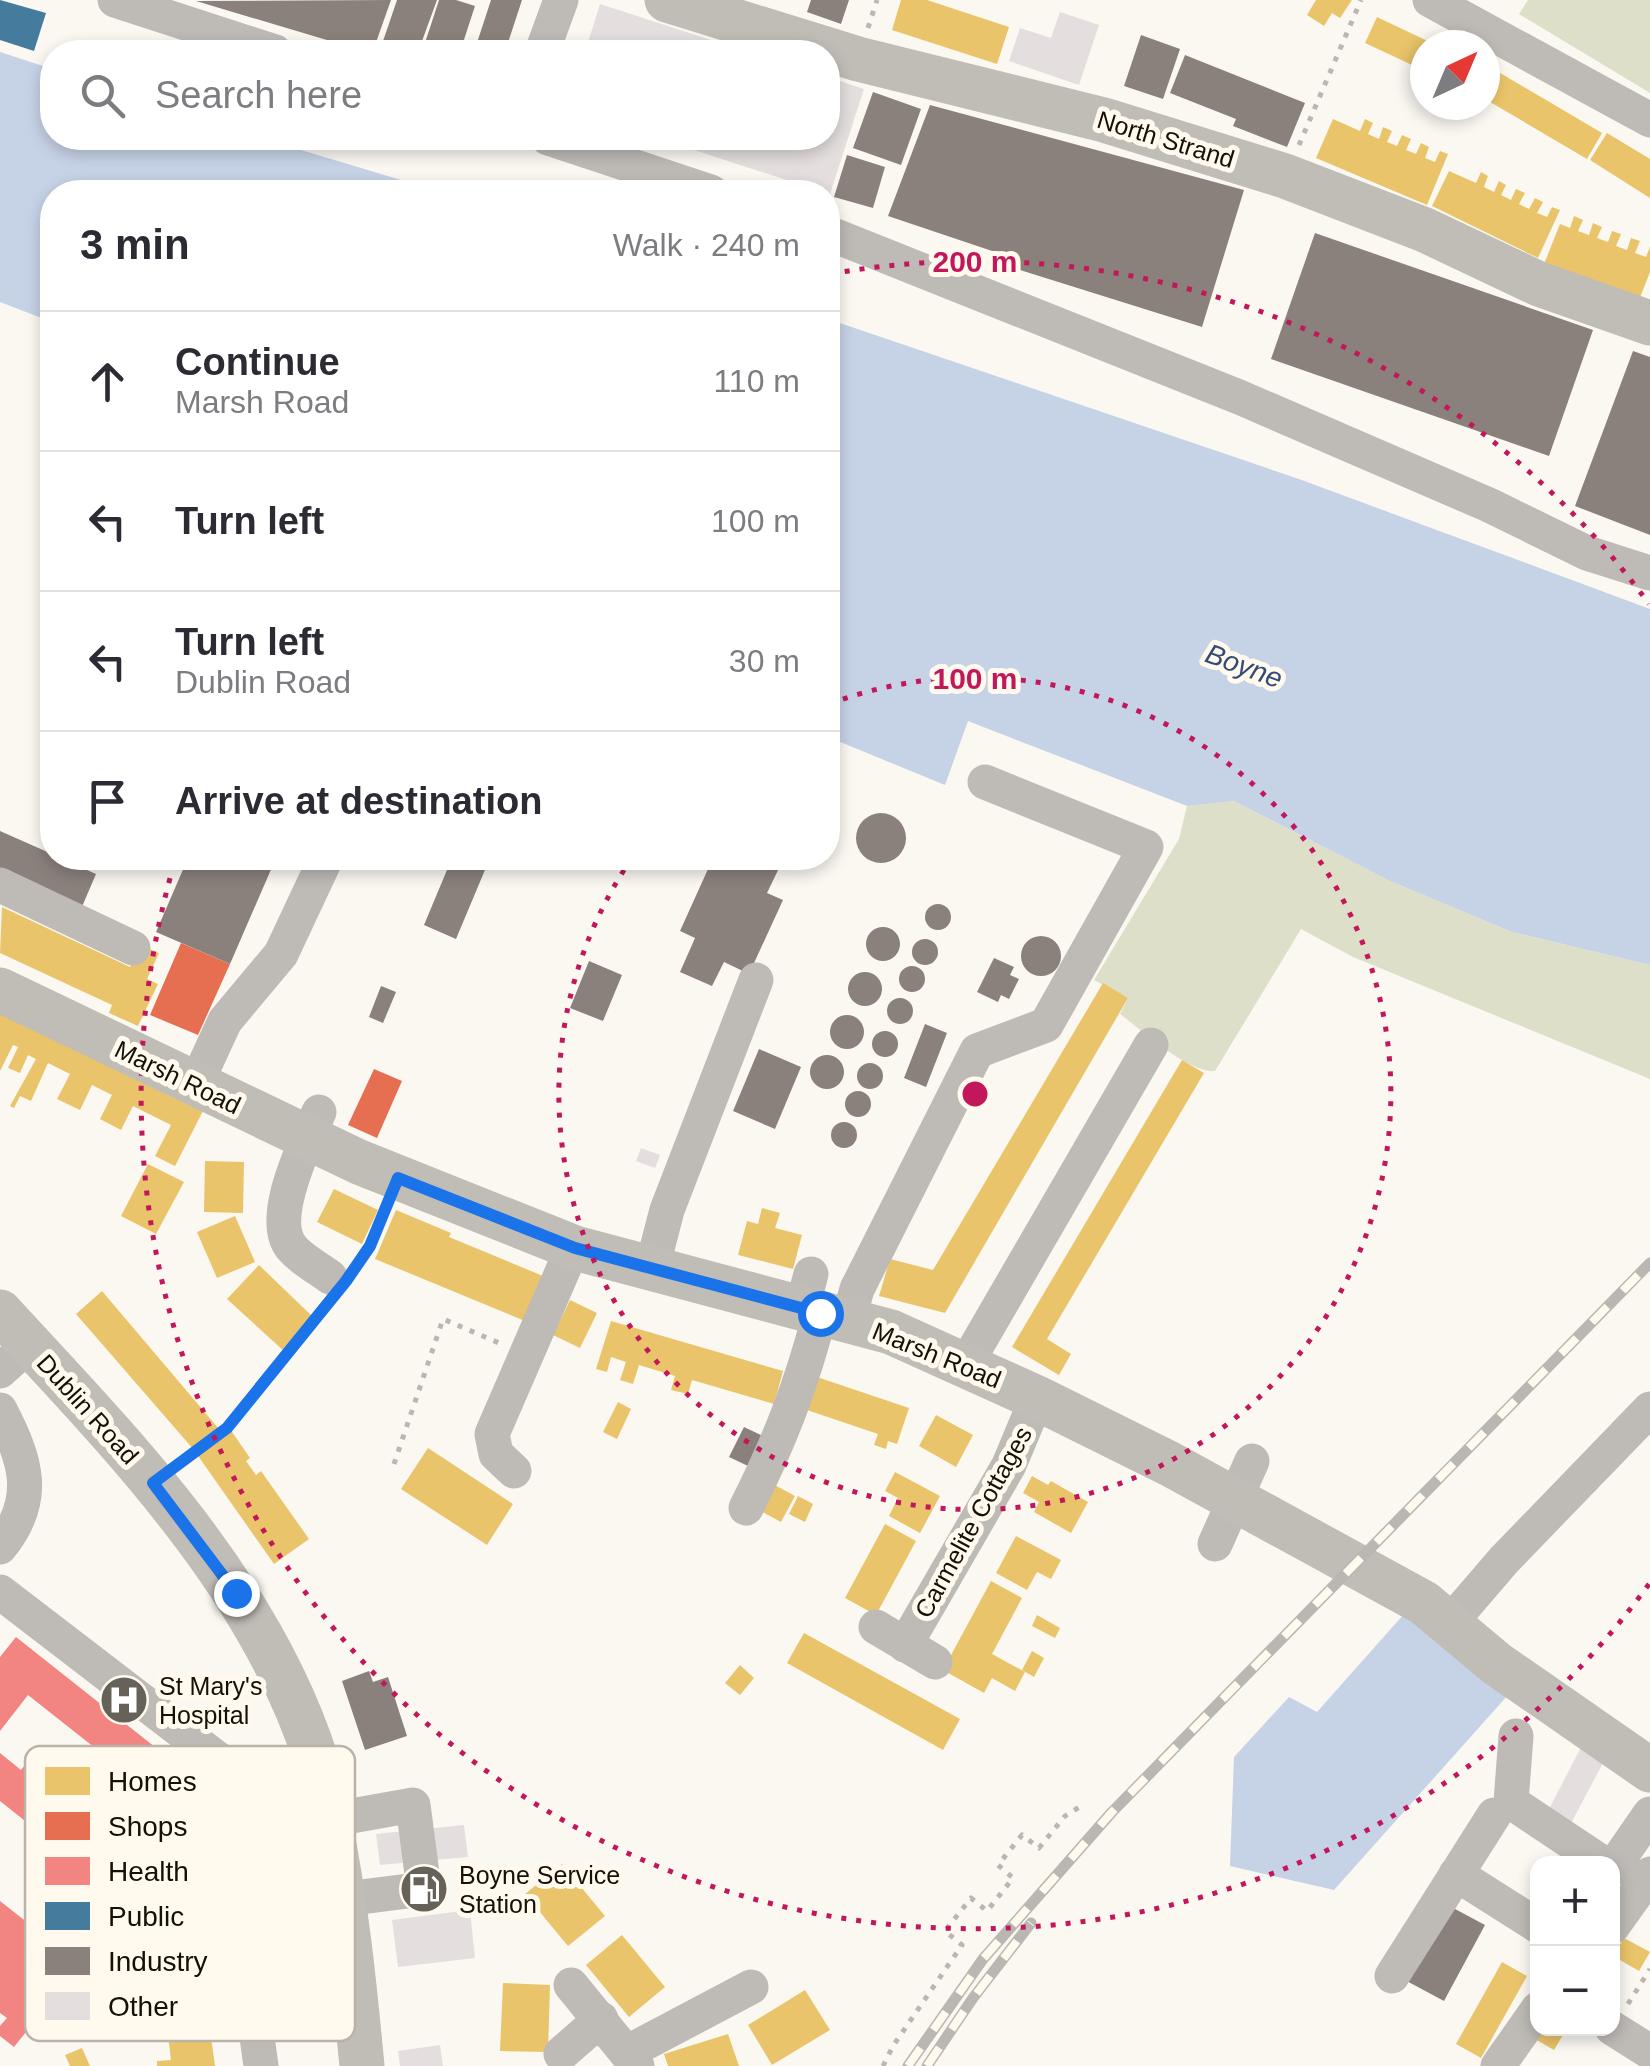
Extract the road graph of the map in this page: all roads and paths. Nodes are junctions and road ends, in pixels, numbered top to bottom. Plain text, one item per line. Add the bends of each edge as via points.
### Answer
1 (115, 0) edge
2 (562, 0) edge
3 (666, 0) edge
4 (1362, 0) edge
5 (1430, 0) edge
6 (1480, 12) edge
7 (237, 40) edge
8 (547, 40) edge
9 (796, 40) edge
10 (840, 53) edge
11 (1650, 120) edge
12 (584, 150) edge
13 (1286, 176) junction
14 (675, 180) edge
15 (840, 238) edge
16 (1650, 323) edge
17 (1650, 573) edge
18 (986, 782) dead end
19 (320, 870) edge
20 (1, 889) edge
21 (133, 948) dead end
22 (756, 980) dead end
23 (0, 990) edge
24 (1151, 1044) dead end
25 (195, 1086) junction
26 (313, 1125) junction
27 (398, 1178) junction
28 (573, 1247) junction
29 (652, 1268) junction
30 (340, 1281) junction
31 (820, 1304) junction
32 (10, 1342) edge
33 (525, 1354) junction
34 (966, 1364) junction
35 (1037, 1398) junction
36 (1650, 1409) edge
37 (0, 1410) edge
38 (394, 1464) dead end
39 (514, 1472) dead end
40 (1244, 1480) junction
41 (153, 1483) junction
42 (746, 1508) dead end
43 (1215, 1544) dead end
44 (0, 1547) edge
45 (0, 1592) edge
46 (1449, 1624) junction
47 (905, 1645) dead end
48 (1516, 1736) dead end
49 (201, 1746) edge
50 (310, 1746) edge
51 (1650, 1770) edge
52 (1081, 1806) dead end
53 (1650, 1814) edge
54 (355, 1815) edge
55 (1494, 1815) dead end
56 (1592, 1856) edge
57 (1620, 1857) edge
58 (1456, 1874) junction
59 (1650, 1874) edge
60 (355, 1898) edge
61 (1620, 1917) edge
62 (1530, 1921) edge
63 (1650, 1969) edge
64 (1392, 1976) dead end
65 (571, 1985) dead end
66 (751, 1987) dead end
67 (355, 1997) edge
68 (1620, 2016) edge
69 (601, 2020) junction
70 (1530, 2020) edge
71 (1620, 2024) edge
72 (258, 2041) edge
73 (1650, 2052) edge
74 (561, 2054) dead end
75 (633, 2059) edge
76 (261, 2066) edge
77 (362, 2066) edge
78 (883, 2066) edge
79 (1498, 2066) edge

1 - 7 street
2 - 8 street
3 - 9 main road, North Strand
4 - 13 path
5 - 6 street
6 - 11 street
10 - 13 main road, North Strand via 1104,120
12 - 14 street
13 - 16 main road, North Strand via 1540,284
15 - 17 street via 1239,397 1587,553
18 - 31 street via 1146,847 1046,1026 977,1051 857,1289
19 - 25 street via 282,954 225,1021
20 - 21 street
22 - 29 street via 667,1210
23 - 25 main road, Marsh Road
24 - 34 street
25 - 26 main road, Marsh Road
26 - 27 main road, Marsh Road
26 - 30 street via 289,1186 284,1226 290,1247
27 - 28 main road, Marsh Road
27 - 30 path via 370,1246
28 - 29 main road, Marsh Road
28 - 33 street
29 - 31 main road, Marsh Road
30 - 41 path via 227,1428
31 - 34 main road, Marsh Road
31 - 42 street via 804,1376
32 - 41 main road, Dublin Road
33 - 38 path via 443,1319
33 - 39 street via 492,1434 496,1454
34 - 35 main road, Marsh Road
35 - 40 main road, Marsh Road
35 - 47 street, Carmelite Cottages via 1009,1465
36 - 46 street
37 - 44 street via 27,1474 24,1502
40 - 43 street
40 - 46 main road, Marsh Road
41 - 50 main road, Dublin Road via 236,1593
45 - 49 street
46 - 51 main road, Marsh Road
48 - 56 street via 1510,1802
52 - 78 path via 1039,1848 1022,1835 998,1865 1013,1878 987,1910 971,1898 945,1931 962,1945
53 - 57 street
54 - 60 street via 413,1804 424,1889
55 - 58 street
58 - 62 street
58 - 64 street
59 - 61 street
63 - 68 path
65 - 69 street
66 - 75 street
67 - 77 main road, Dublin Road
69 - 74 street
69 - 75 street
70 - 79 street
71 - 73 street
72 - 76 street

